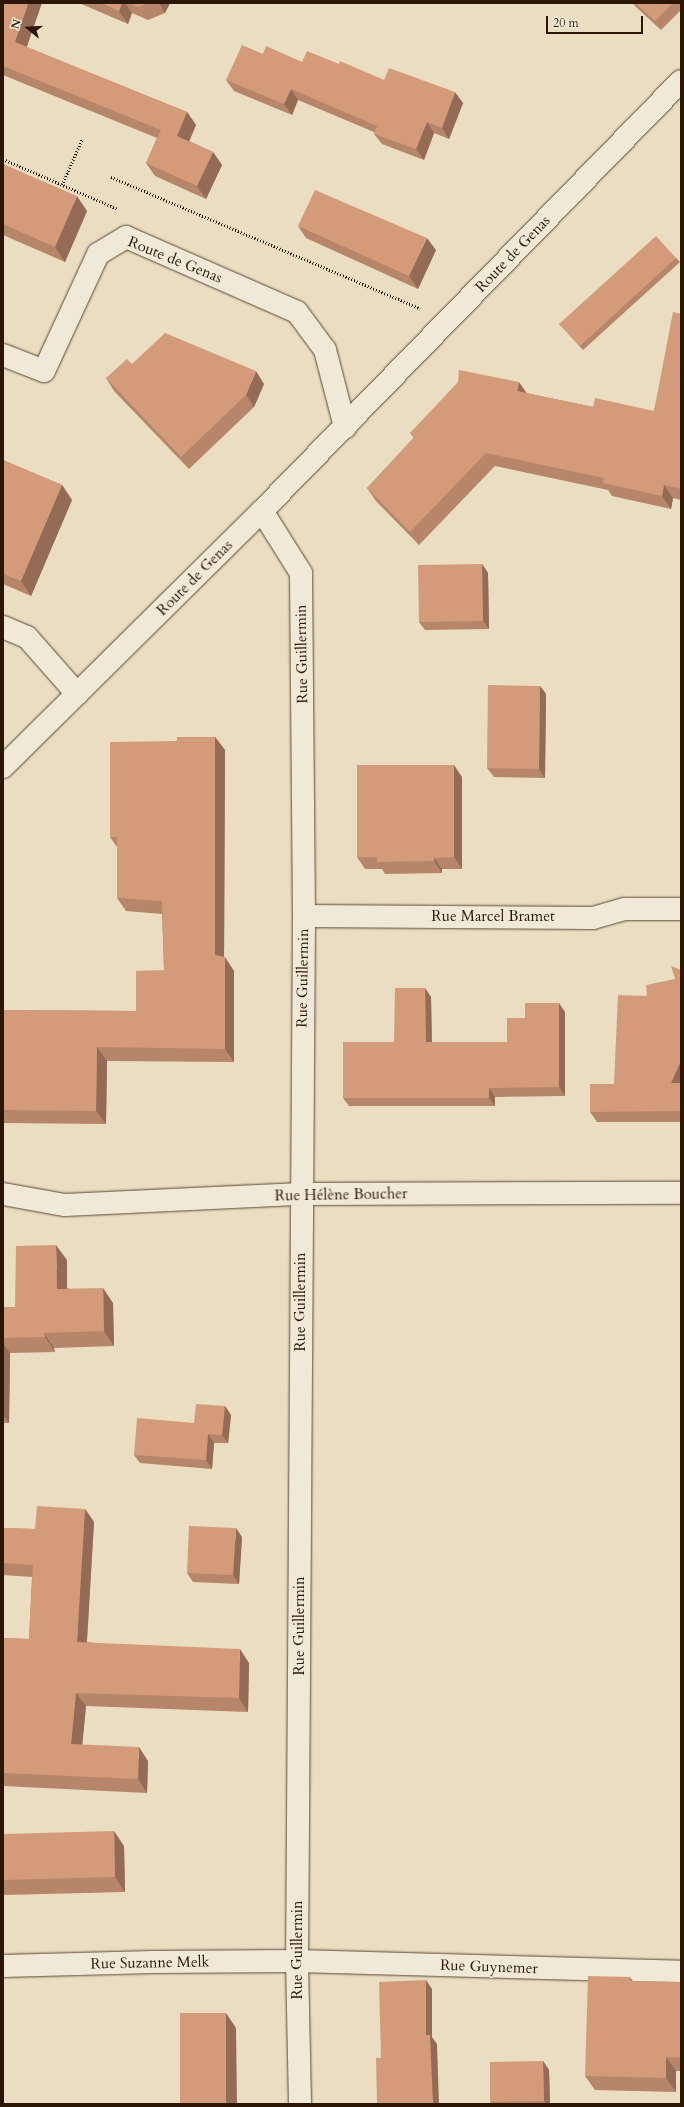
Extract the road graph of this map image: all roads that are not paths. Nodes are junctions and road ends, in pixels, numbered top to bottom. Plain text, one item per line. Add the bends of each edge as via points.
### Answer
1 (681, 81) edge
2 (3, 355) edge
3 (344, 427) junction
4 (262, 511) junction
5 (3, 627) edge
6 (77, 694) junction
7 (3, 767) edge
8 (681, 909) edge
9 (304, 916) junction
10 (681, 1193) edge
11 (3, 1194) edge
12 (301, 1194) junction
13 (297, 1961) junction
14 (3, 1966) edge
15 (681, 1972) edge
16 (300, 2104) edge

1 - 3 street, Route de Genas
2 - 3 street, Route de Genas via 44,371 98,254 126,237 297,312 326,350
3 - 4 street, Route de Genas
4 - 6 street, Route de Genas
4 - 9 street, Rue Guillermin via 301,573
5 - 6 street via 27,637
6 - 7 street, Route de Genas
8 - 9 street, Rue Marcel Bramet via 625,909 593,918
9 - 12 street, Rue Guillermin
10 - 12 street, Rue Hélène Boucher
11 - 12 street, Rue Hélène Boucher via 65,1205
12 - 13 street, Rue Guillermin
13 - 14 street, Rue Suzanne Melk
13 - 15 street, Rue Guynemer
13 - 16 street, Rue Guillermin

